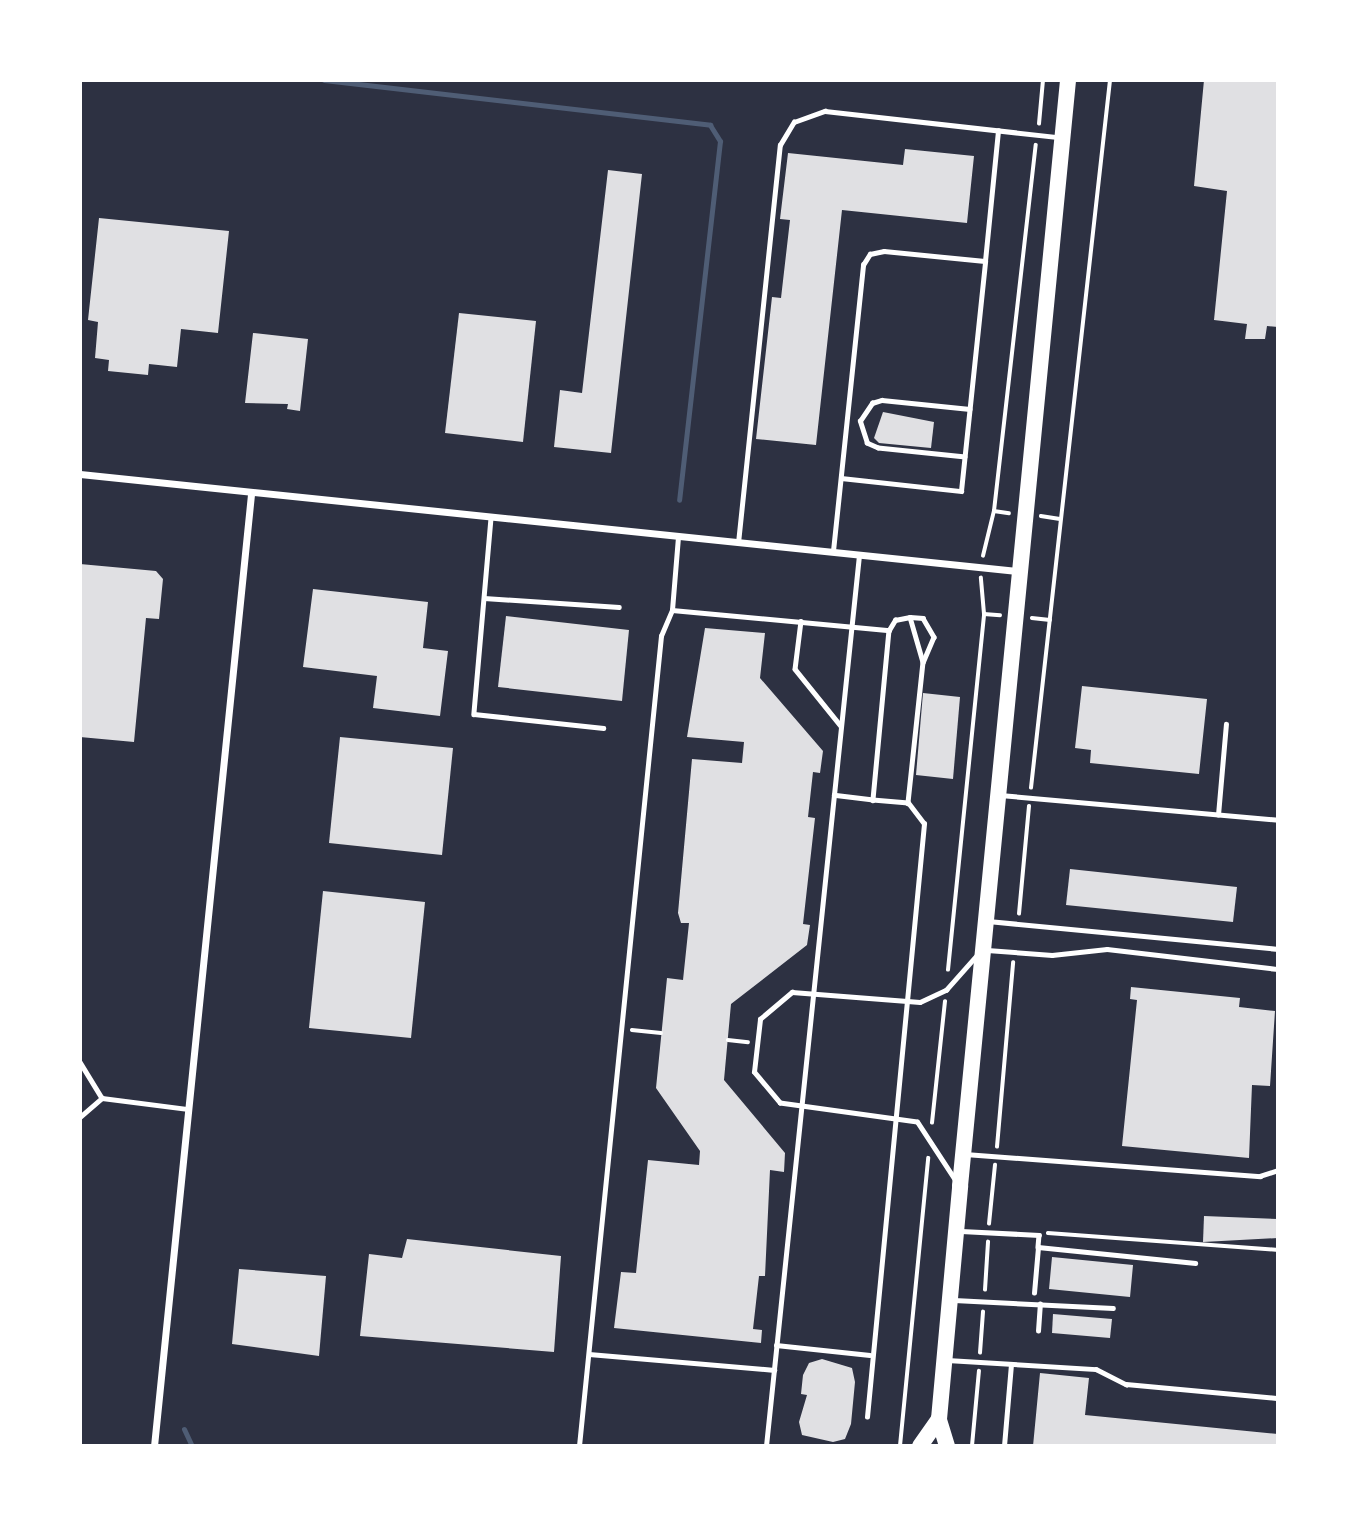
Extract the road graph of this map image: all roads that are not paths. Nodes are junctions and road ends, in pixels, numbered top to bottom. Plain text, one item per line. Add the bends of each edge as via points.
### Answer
1 (1069, 80) edge
2 (999, 131) junction
3 (1063, 137) junction
4 (985, 261) junction
5 (970, 408) junction
6 (965, 457) junction
7 (80, 474) edge
8 (841, 478) junction
9 (251, 495) junction
10 (491, 518) junction
11 (678, 537) junction
12 (738, 543) junction
13 (833, 552) junction
14 (859, 555) junction
15 (1017, 571) junction
16 (484, 598) junction
17 (620, 607) dead end
18 (672, 610) junction
19 (910, 617) junction
20 (801, 621) junction
21 (852, 625) junction
22 (889, 630) junction
23 (923, 662) junction
24 (1226, 724) dead end
25 (841, 726) junction
26 (603, 728) dead end
27 (834, 795) junction
28 (996, 795) junction
29 (873, 800) junction
30 (908, 803) junction
31 (1218, 815) junction
32 (1278, 821) edge
33 (984, 921) junction
34 (1278, 949) edge
35 (982, 950) junction
36 (1278, 969) edge
37 (813, 994) junction
38 (906, 1004) junction
39 (80, 1062) edge
40 (102, 1098) junction
41 (802, 1105) junction
42 (189, 1109) junction
43 (895, 1115) junction
44 (80, 1117) edge
45 (963, 1154) junction
46 (1278, 1170) edge
47 (960, 1186) junction
48 (956, 1231) junction
49 (1038, 1247) junction
50 (1195, 1263) dead end
51 (1034, 1293) dead end
52 (950, 1300) junction
53 (1040, 1304) junction
54 (1113, 1308) dead end
55 (1038, 1331) dead end
56 (776, 1345) junction
57 (589, 1354) junction
58 (869, 1355) junction
59 (944, 1360) junction
60 (1011, 1365) junction
61 (774, 1370) junction
62 (1278, 1398) edge
63 (867, 1417) dead end
64 (939, 1419) junction
65 (154, 1446) edge
66 (579, 1446) edge
67 (766, 1446) edge
68 (920, 1446) edge
69 (947, 1446) edge
70 (1004, 1446) edge

1 - 3 main road
2 - 3 lane
2 - 4 lane
2 - 12 lane via 825,111 794,122 780,145
3 - 15 main road
4 - 5 lane
4 - 8 lane via 870,254 863,265
5 - 6 lane
5 - 6 lane via 882,400 872,403 860,421 867,443 878,448
6 - 8 lane via 961,491
7 - 9 street
8 - 13 lane
9 - 10 street
9 - 42 street
10 - 11 street
10 - 16 lane
11 - 12 street
11 - 18 lane
12 - 13 street
13 - 14 street
14 - 15 street
14 - 21 lane
15 - 28 main road
16 - 17 lane
16 - 26 lane via 474,714
18 - 20 lane
18 - 57 lane via 661,636
19 - 22 lane via 895,620
19 - 23 lane
19 - 23 lane via 923,618 934,636
20 - 21 lane
20 - 25 lane via 795,669
21 - 22 lane
21 - 25 lane
22 - 29 lane
23 - 30 lane
24 - 31 lane
25 - 27 lane
27 - 29 lane
27 - 37 lane
28 - 31 lane
28 - 33 main road
29 - 30 lane
30 - 38 lane via 924,824
31 - 32 lane
33 - 34 lane
33 - 35 main road
35 - 36 lane via 1107,949
35 - 38 lane via 946,990
35 - 45 main road
37 - 38 lane
37 - 41 lane
37 - 41 lane via 792,992 760,1018 754,1072 780,1103
38 - 43 lane
39 - 40 lane
40 - 42 lane
40 - 44 lane
41 - 43 lane
41 - 56 lane
42 - 65 street
43 - 47 lane via 917,1122
43 - 58 lane
45 - 46 lane via 1260,1176
45 - 47 main road
47 - 48 main road
48 - 49 lane via 1040,1235
48 - 52 main road
49 - 50 lane
49 - 51 lane
52 - 53 lane
52 - 59 main road
53 - 54 lane
53 - 55 lane
56 - 58 lane
56 - 61 lane
57 - 61 lane
57 - 66 lane
58 - 63 lane
59 - 60 lane
59 - 64 main road
60 - 62 lane via 1096,1369 1126,1384
60 - 70 lane
61 - 67 lane
64 - 68 main road
64 - 69 main road

